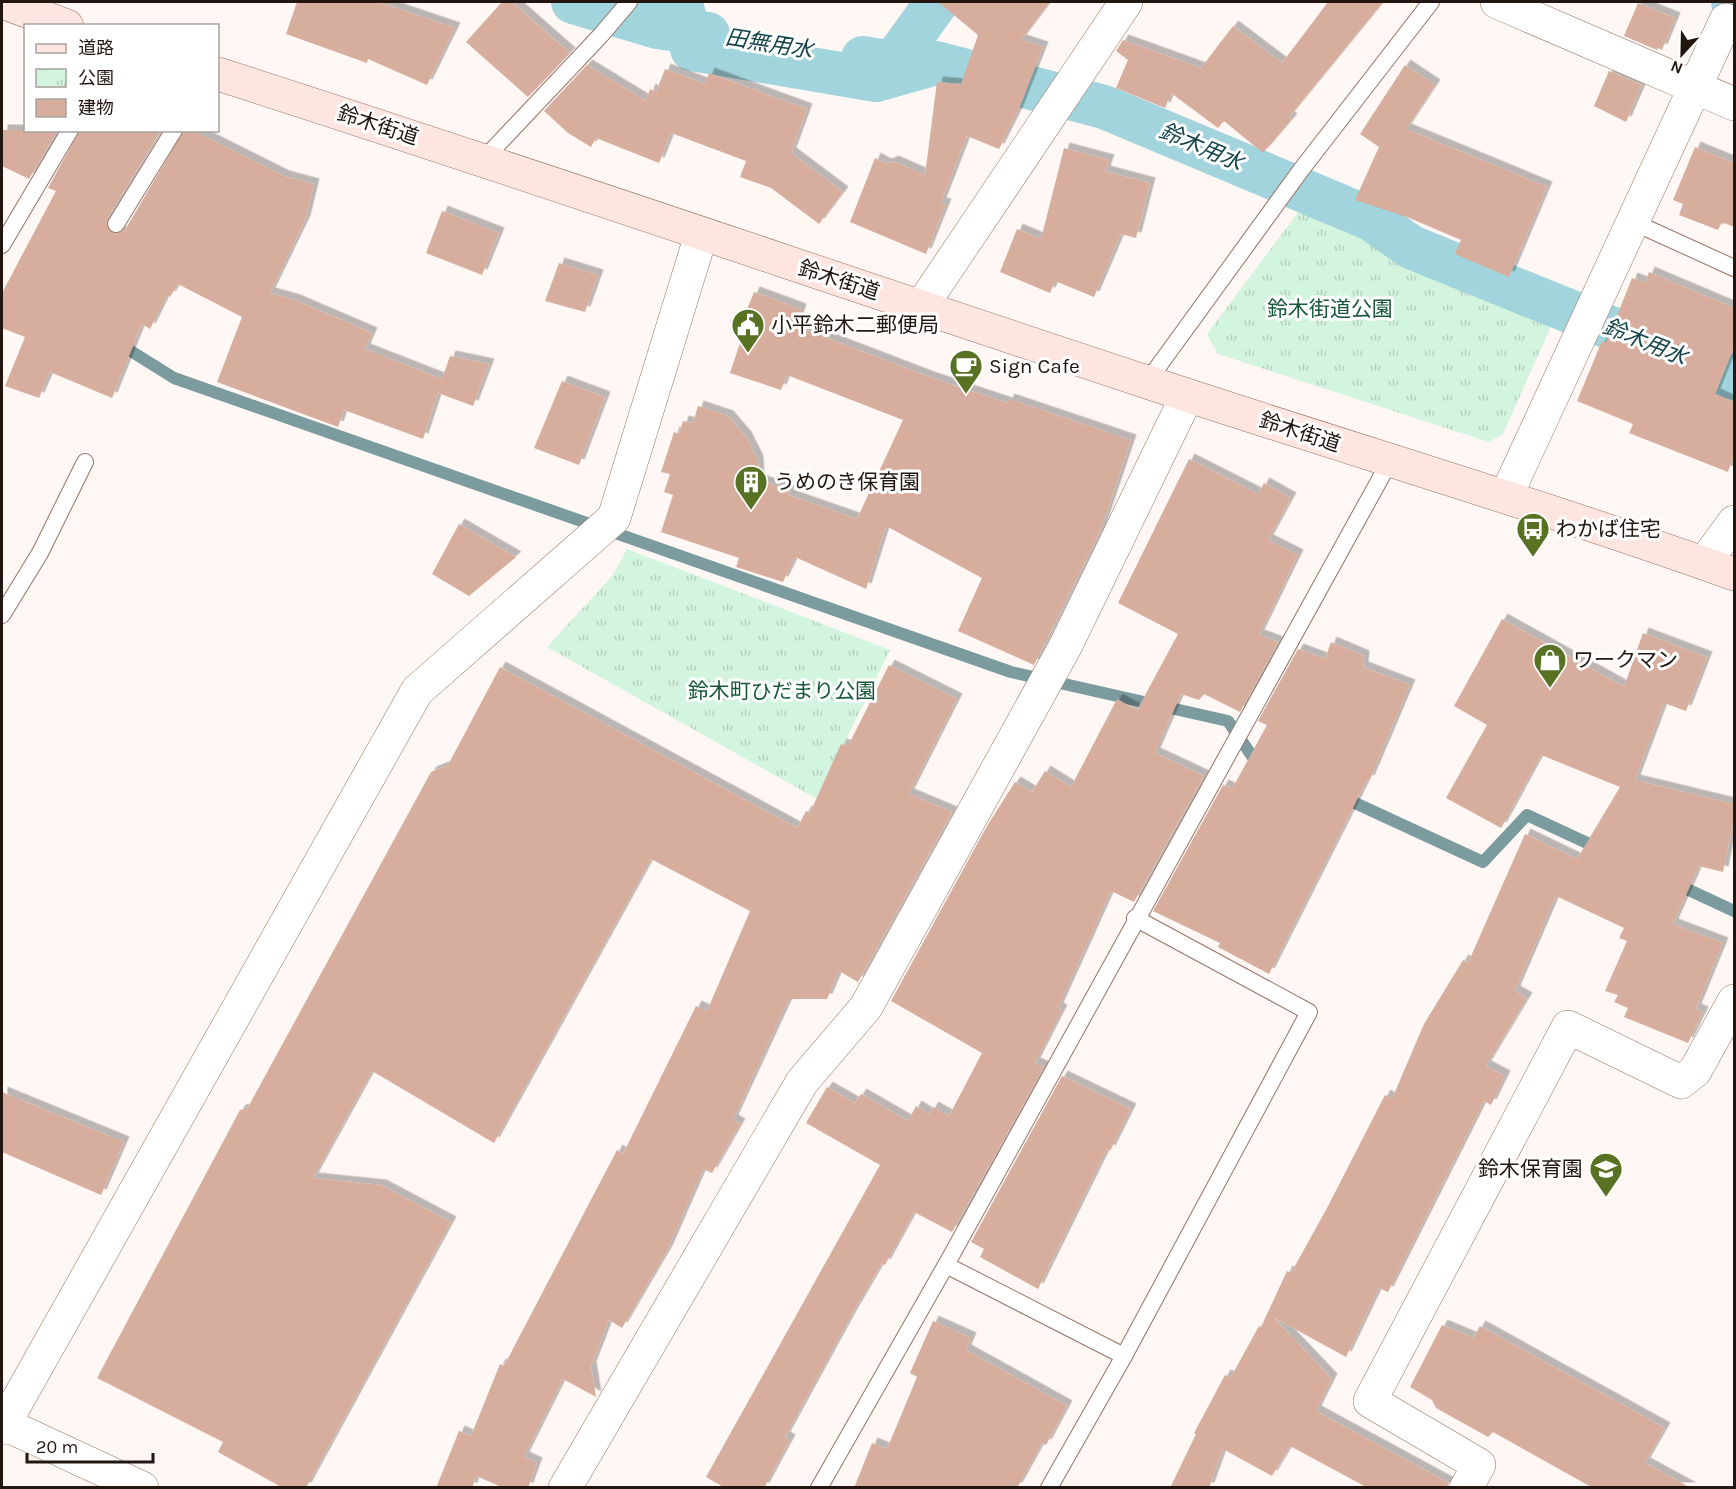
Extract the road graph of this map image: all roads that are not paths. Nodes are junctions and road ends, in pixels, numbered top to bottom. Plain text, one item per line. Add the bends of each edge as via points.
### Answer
1 (2, 2) edge
2 (628, 2) edge
3 (1126, 2) edge
4 (1431, 2) edge
5 (1497, 2) edge
6 (1726, 20) dead end
7 (62, 24) edge
8 (219, 74) edge
9 (1695, 86) junction
10 (1734, 104) edge
11 (69, 132) edge
12 (173, 132) edge
13 (484, 159) junction
14 (1634, 222) junction
15 (116, 224) dead end
16 (701, 235) junction
17 (2, 244) edge
18 (1734, 268) edge
19 (921, 308) junction
20 (1147, 382) junction
21 (1188, 396) junction
22 (1390, 461) junction
23 (85, 462) dead end
24 (1506, 496) junction
25 (1734, 522) edge
26 (1704, 563) junction
27 (1734, 574) edge
28 (2, 615) edge
29 (1135, 918) junction
30 (1734, 1001) edge
31 (946, 1265) junction
32 (1125, 1356) junction
33 (2, 1425) edge
34 (142, 1488) edge
35 (565, 1488) edge
36 (819, 1488) edge
37 (1049, 1488) edge
38 (1466, 1488) edge

1 - 7 main road
2 - 13 lane
3 - 19 street
4 - 20 lane via 1301,170
5 - 9 street
6 - 9 street
8 - 13 main road, 鈴木街道
9 - 10 street
9 - 14 street
11 - 17 lane
12 - 15 lane
13 - 16 main road, 鈴木街道
14 - 18 lane
14 - 24 street
16 - 19 main road, 鈴木街道
16 - 33 street via 615,518 417,691
19 - 20 main road, 鈴木街道
20 - 21 main road, 鈴木街道
21 - 22 main road, 鈴木街道
21 - 35 street via 1066,645 866,1007 802,1082
22 - 24 main road, 鈴木街道
22 - 29 lane
23 - 28 lane via 40,553
24 - 26 main road, 鈴木街道
25 - 26 street
26 - 27 main road, 鈴木街道
29 - 31 lane
29 - 32 lane via 1309,1012
30 - 38 street via 1695,1071 1681,1082 1568,1027 1370,1401 1479,1465
31 - 32 lane
31 - 36 lane
32 - 37 lane
33 - 34 street

